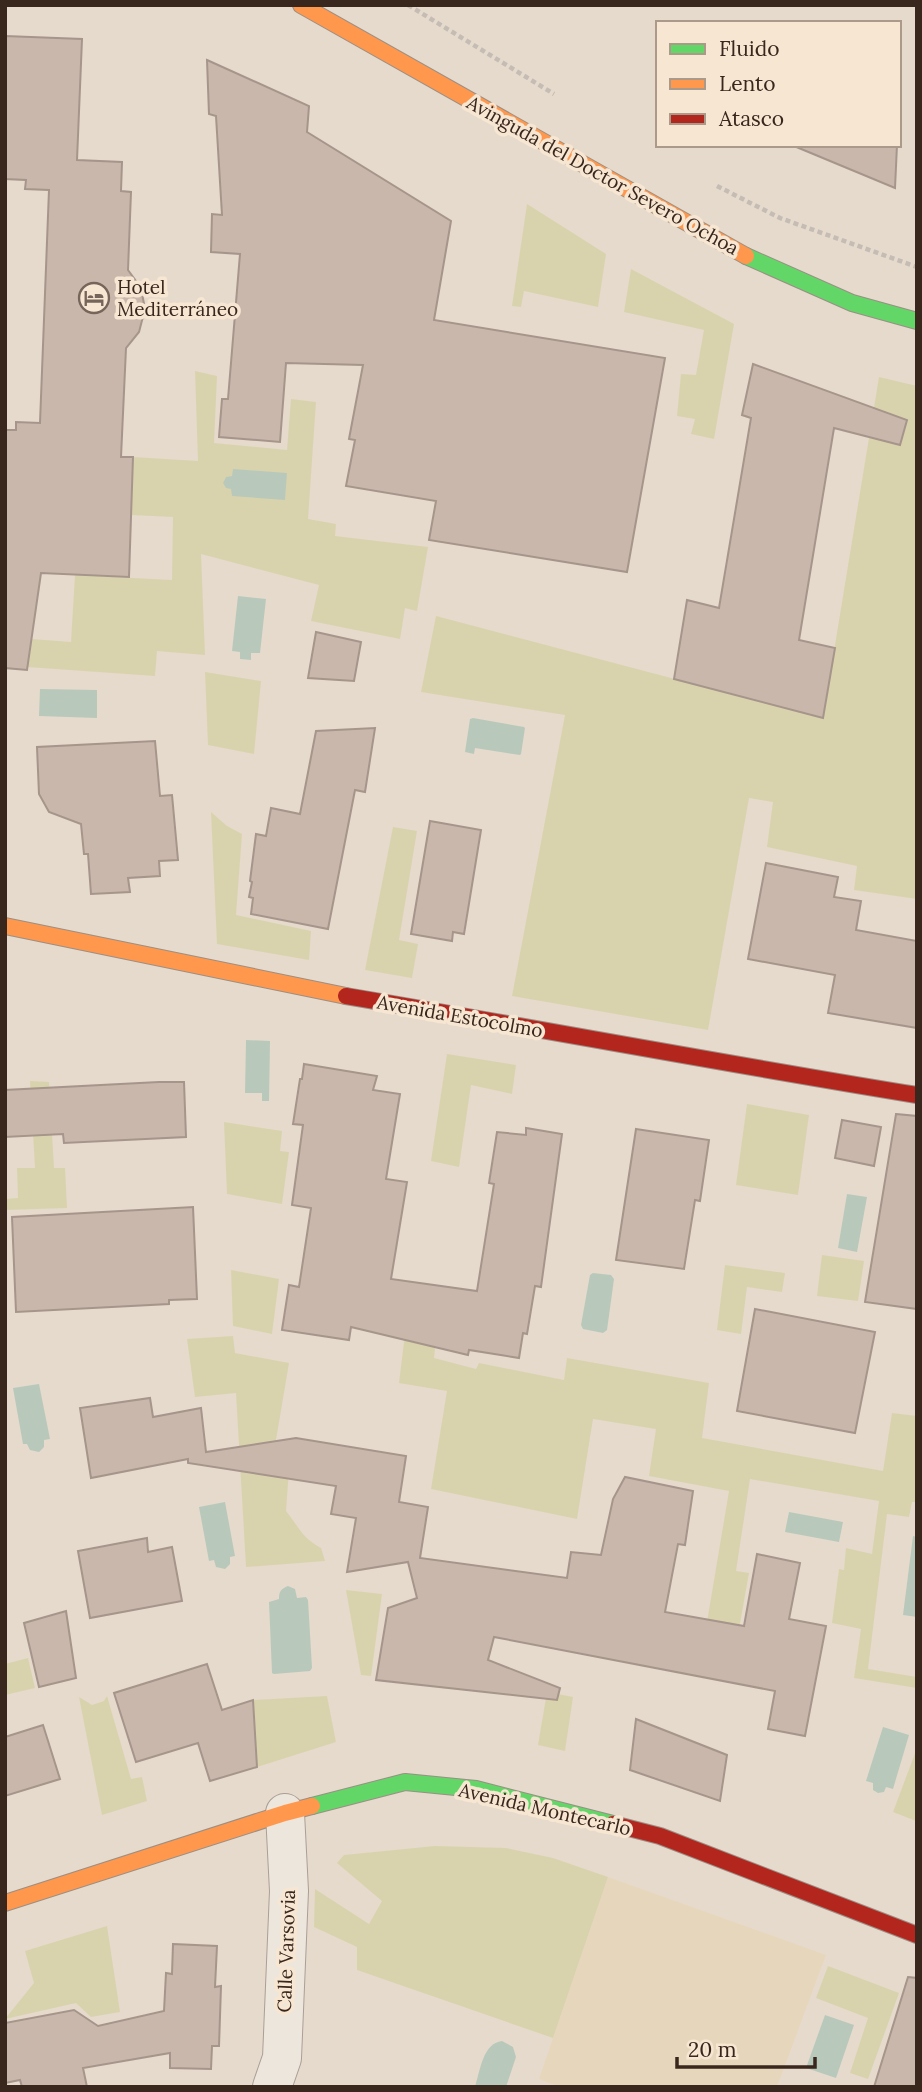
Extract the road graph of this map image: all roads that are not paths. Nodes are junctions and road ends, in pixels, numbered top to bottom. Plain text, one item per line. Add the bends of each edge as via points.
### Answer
1 (301, 5) edge
2 (917, 321) edge
3 (5, 926) edge
4 (917, 1095) edge
5 (285, 1813) junction
6 (5, 1903) edge
7 (917, 1935) edge
8 (272, 2087) edge

1 - 2 street, Avinguda del Doctor Severo Ochoa via 749,258 852,303
3 - 4 street, Avenida Estocolmo via 345,996
5 - 6 street, Avenida Montecarlo
5 - 7 street, Avenida Montecarlo via 405,1782 476,1789 660,1836
5 - 8 street, Calle Varsovia via 289,1891 282,2058

